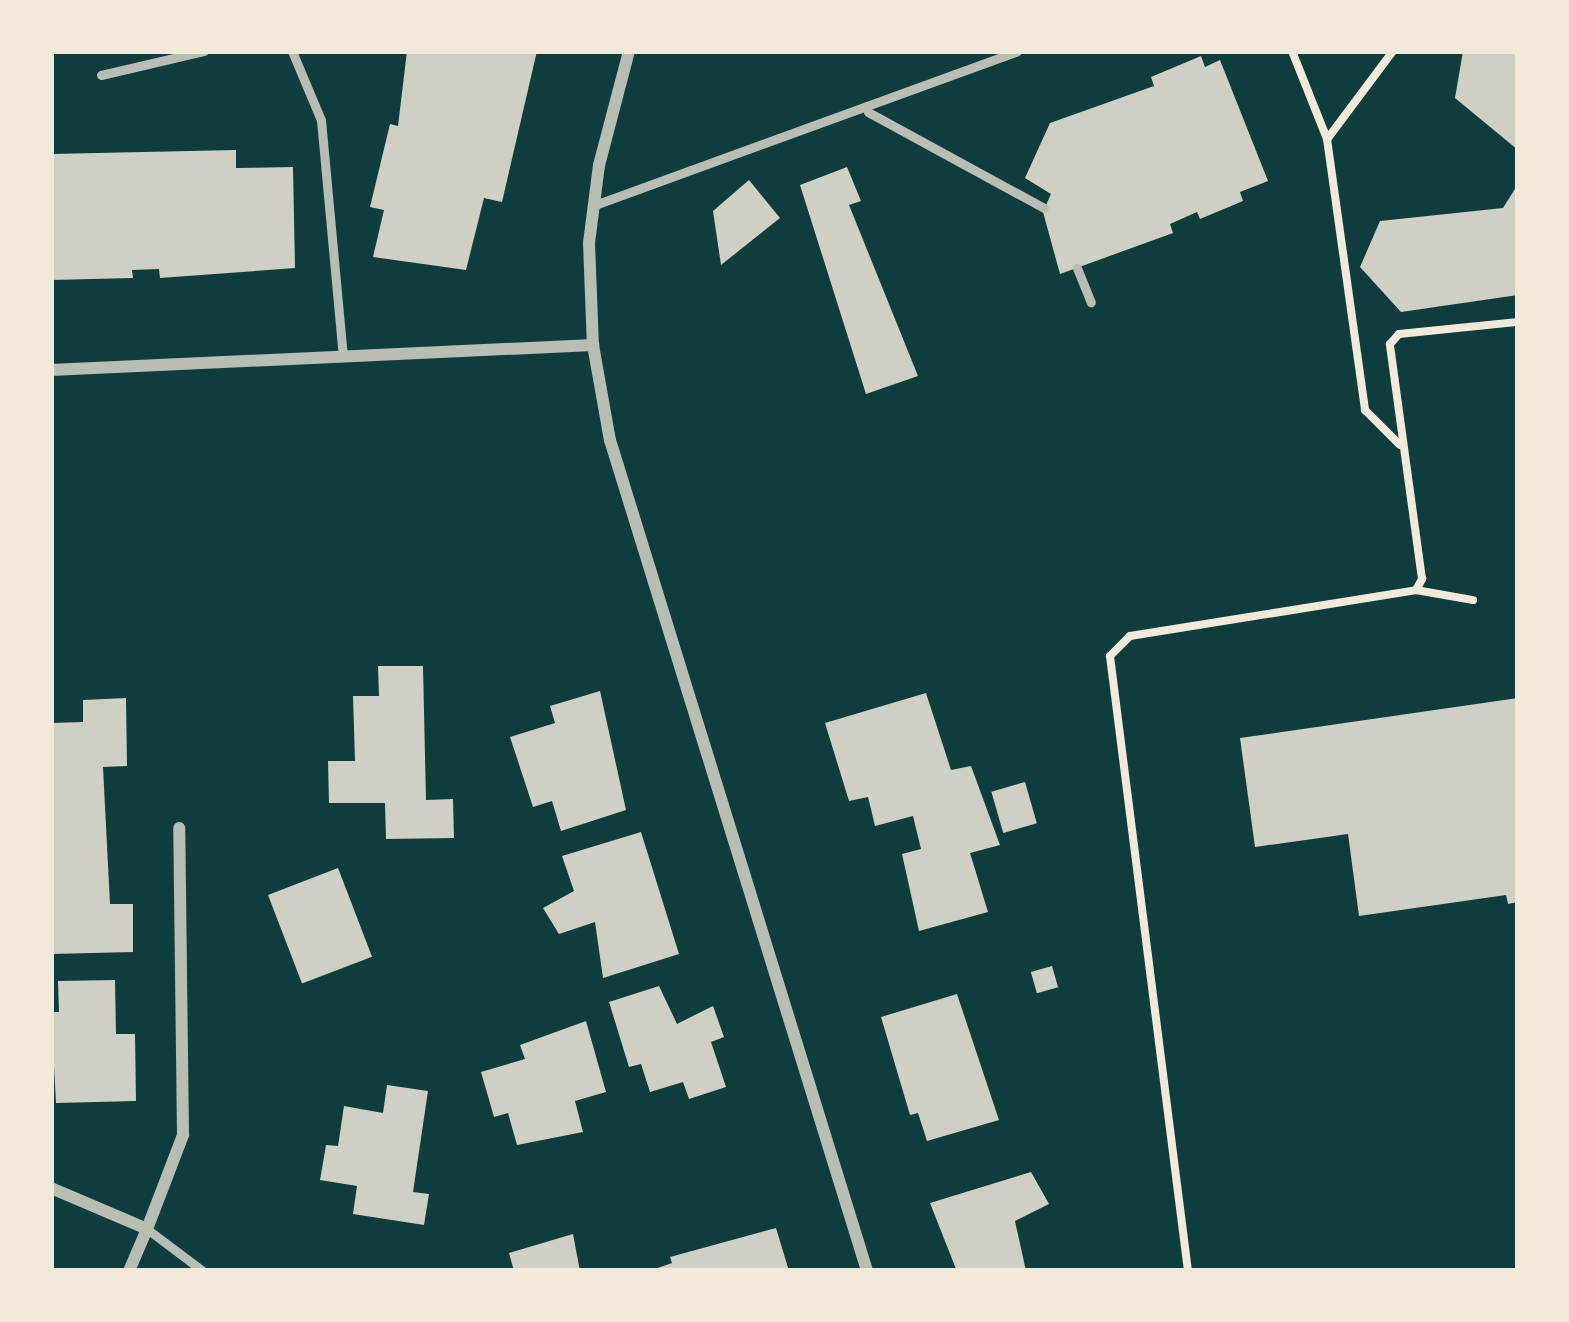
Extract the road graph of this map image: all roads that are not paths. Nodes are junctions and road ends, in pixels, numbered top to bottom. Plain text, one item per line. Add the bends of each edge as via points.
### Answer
1 (205, 51) edge
2 (292, 51) edge
3 (629, 51) edge
4 (1017, 51) edge
5 (101, 75) dead end
6 (868, 112) junction
7 (592, 206) junction
8 (1044, 208) dead end
9 (1078, 268) dead end
10 (1091, 302) dead end
11 (593, 345) junction
12 (343, 357) junction
13 (51, 370) edge
14 (179, 827) dead end
15 (51, 1188) edge
16 (147, 1228) junction
17 (129, 1271) edge
18 (202, 1271) edge
19 (867, 1271) edge

1 - 5 lane
2 - 12 lane via 321,120
3 - 7 street
4 - 6 lane
6 - 7 lane
6 - 8 lane
7 - 11 street
9 - 10 lane
11 - 12 street
11 - 19 street via 610,440
12 - 13 street
14 - 16 street via 183,1135
15 - 16 street
16 - 17 street
16 - 18 lane

